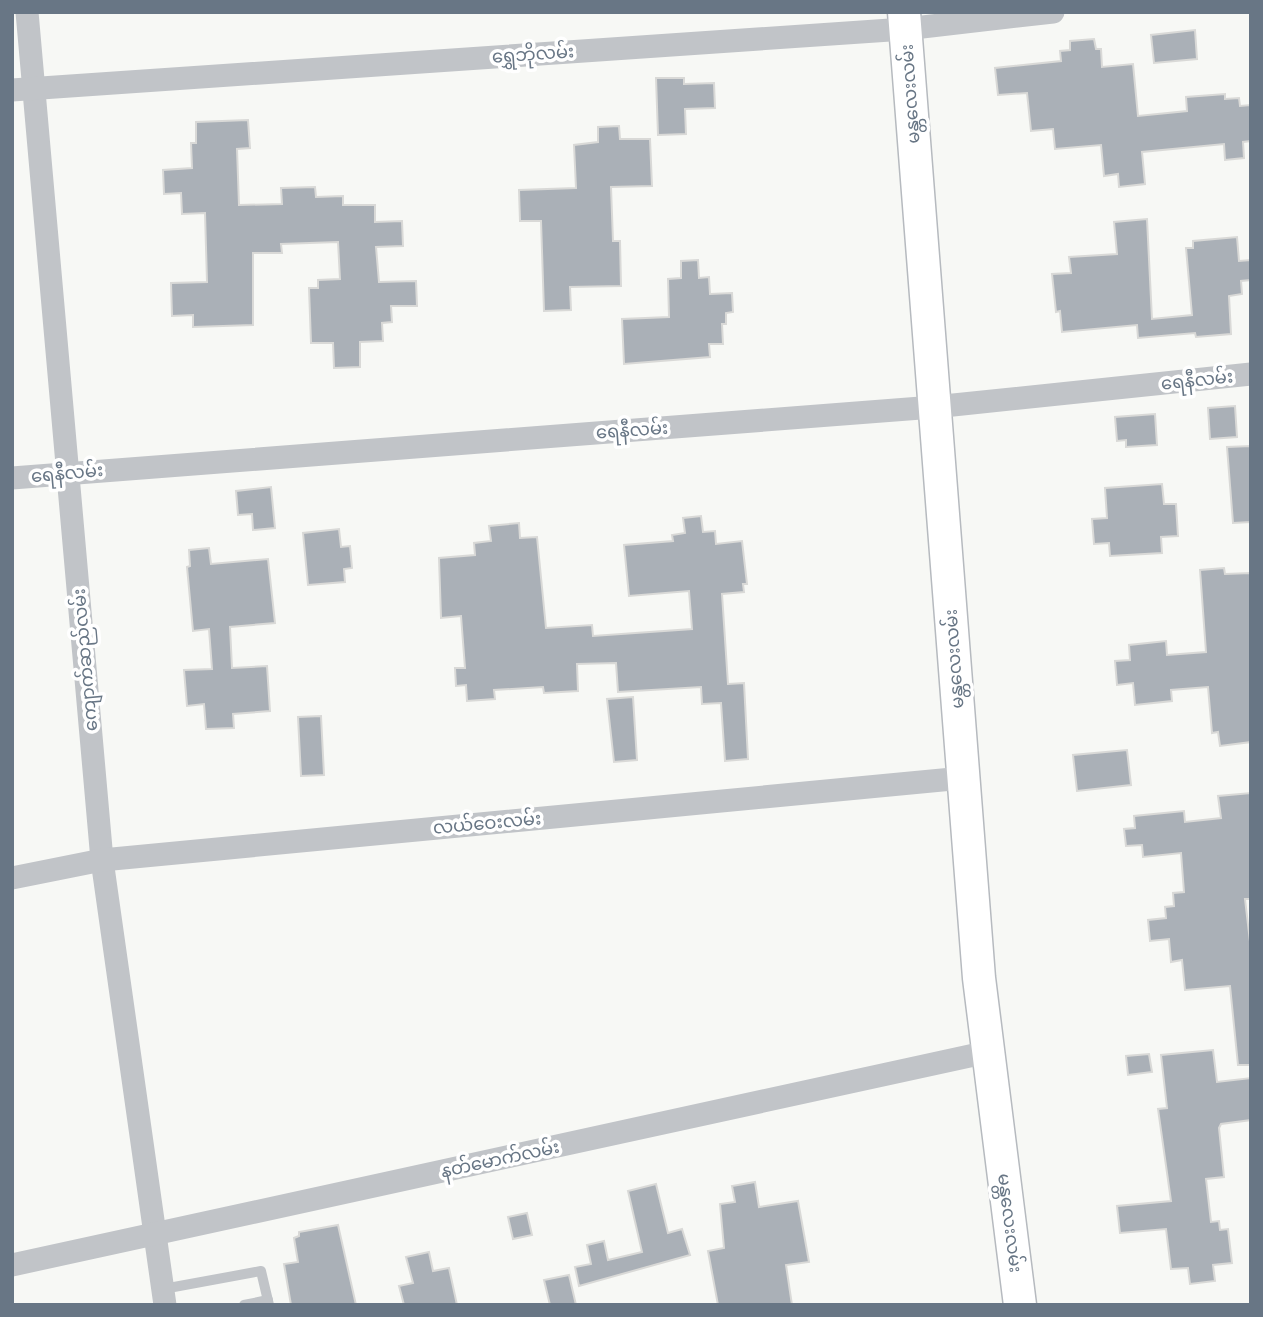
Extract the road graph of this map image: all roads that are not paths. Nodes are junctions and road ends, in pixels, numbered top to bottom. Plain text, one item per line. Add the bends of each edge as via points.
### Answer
1 (27, 12) edge
2 (1053, 12) edge
3 (904, 21) edge
4 (23, 89) edge
5 (1251, 374) edge
6 (934, 407) junction
7 (70, 472) junction
8 (12, 478) edge
9 (963, 778) junction
10 (102, 860) junction
11 (12, 878) edge
12 (988, 1052) junction
13 (156, 1233) junction
14 (12, 1265) edge
15 (164, 1297) edge
16 (268, 1302) edge
17 (244, 1305) edge
18 (1020, 1305) edge

1 - 4 street, ကျောက်ဆည်လမ်း
2 - 3 street, ရွှေဘိုလမ်း
3 - 4 street, ရွှေဘိုလမ်း
3 - 6 main road, မန္တလေးလမ်း
4 - 7 street, ကျောက်ဆည်လမ်း
5 - 6 street, ရေနီလမ်း
6 - 7 street, ရေနီလမ်း
6 - 9 main road, မန္တလေးလမ်း
7 - 8 street, ရေနီလမ်း
7 - 10 street, ကျောက်ဆည်လမ်း
9 - 10 street, လယ်ဝေးလမ်း
9 - 12 main road, မန္တလေးလမ်း
10 - 11 street, လယ်ဝေးလမ်း
10 - 13 street, ကျောက်ဆည်လမ်း
12 - 13 street, နတ်မောက်လမ်း
12 - 18 main road, မန္တလေးလမ်း
13 - 14 street, နတ်မောက်လမ်း
13 - 15 street, ကျောက်ဆည်လမ်း
15 - 16 lane via 261,1271
16 - 17 lane

